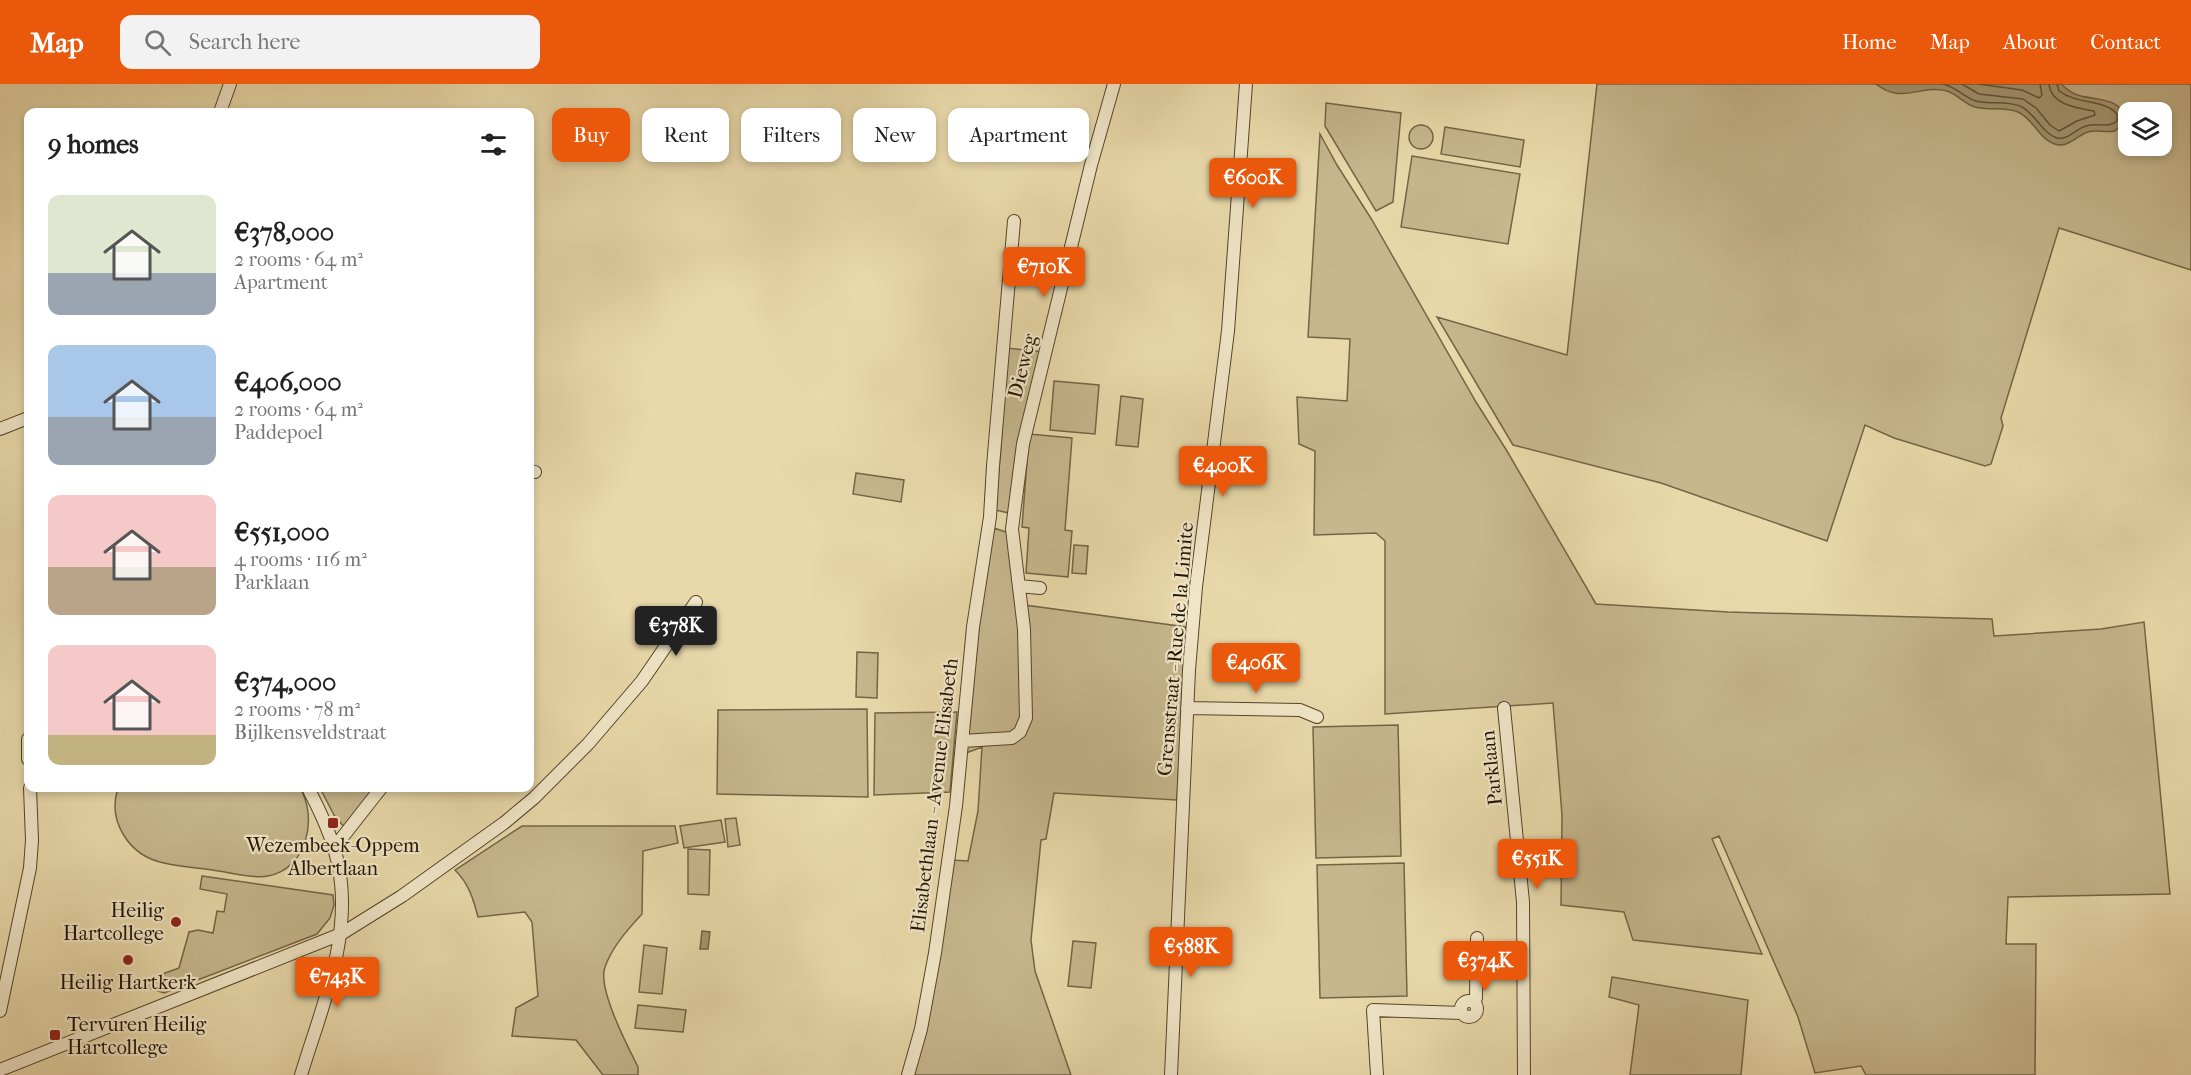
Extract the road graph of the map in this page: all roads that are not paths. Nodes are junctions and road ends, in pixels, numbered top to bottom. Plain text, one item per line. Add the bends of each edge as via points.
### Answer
1 (230, 84) edge
2 (1114, 84) edge
3 (1246, 84) edge
4 (221, 108) edge
5 (1014, 221) dead end
6 (24, 420) edge
7 (0, 429) edge
8 (990, 517) junction
9 (1013, 520) junction
10 (1019, 586) junction
11 (1040, 588) dead end
12 (696, 602) dead end
13 (1188, 708) junction
14 (1504, 708) dead end
15 (1317, 717) dead end
16 (962, 741) junction
17 (30, 792) edge
18 (310, 792) edge
19 (378, 792) edge
20 (334, 848) junction
21 (341, 934) junction
22 (1477, 938) dead end
23 (0, 1011) edge
24 (0, 1070) edge
25 (301, 1075) edge
26 (908, 1075) edge
27 (1172, 1075) edge
28 (1377, 1075) edge
29 (1524, 1075) edge

1 - 4 street
2 - 9 street, Dieweg via 1026,428
3 - 13 street, Grensstraat - Rue de la Limite via 1228,331 1196,587
5 - 8 street, Elisabethlaan - Avenue Elisabeth
6 - 7 street
8 - 9 street
8 - 16 street, Elisabethlaan - Avenue Elisabeth via 972,636
9 - 10 street, Dieweg
10 - 11 street
10 - 16 street, Dieweg via 1026,654 1024,724 1018,734 1007,740
12 - 21 street via 632,695 534,798 443,868
13 - 15 street via 1300,710
13 - 27 street, Grensstraat - Rue de la Limite
14 - 29 street, Parklaan via 1523,902
16 - 26 street, Elisabethlaan - Avenue Elisabeth via 935,953
17 - 23 street via 30,868
18 - 20 street
19 - 20 street
20 - 21 street via 342,903
21 - 24 street
21 - 25 street
22 - 28 street via 1476,998 1464,1002 1462,1013 1373,1010

